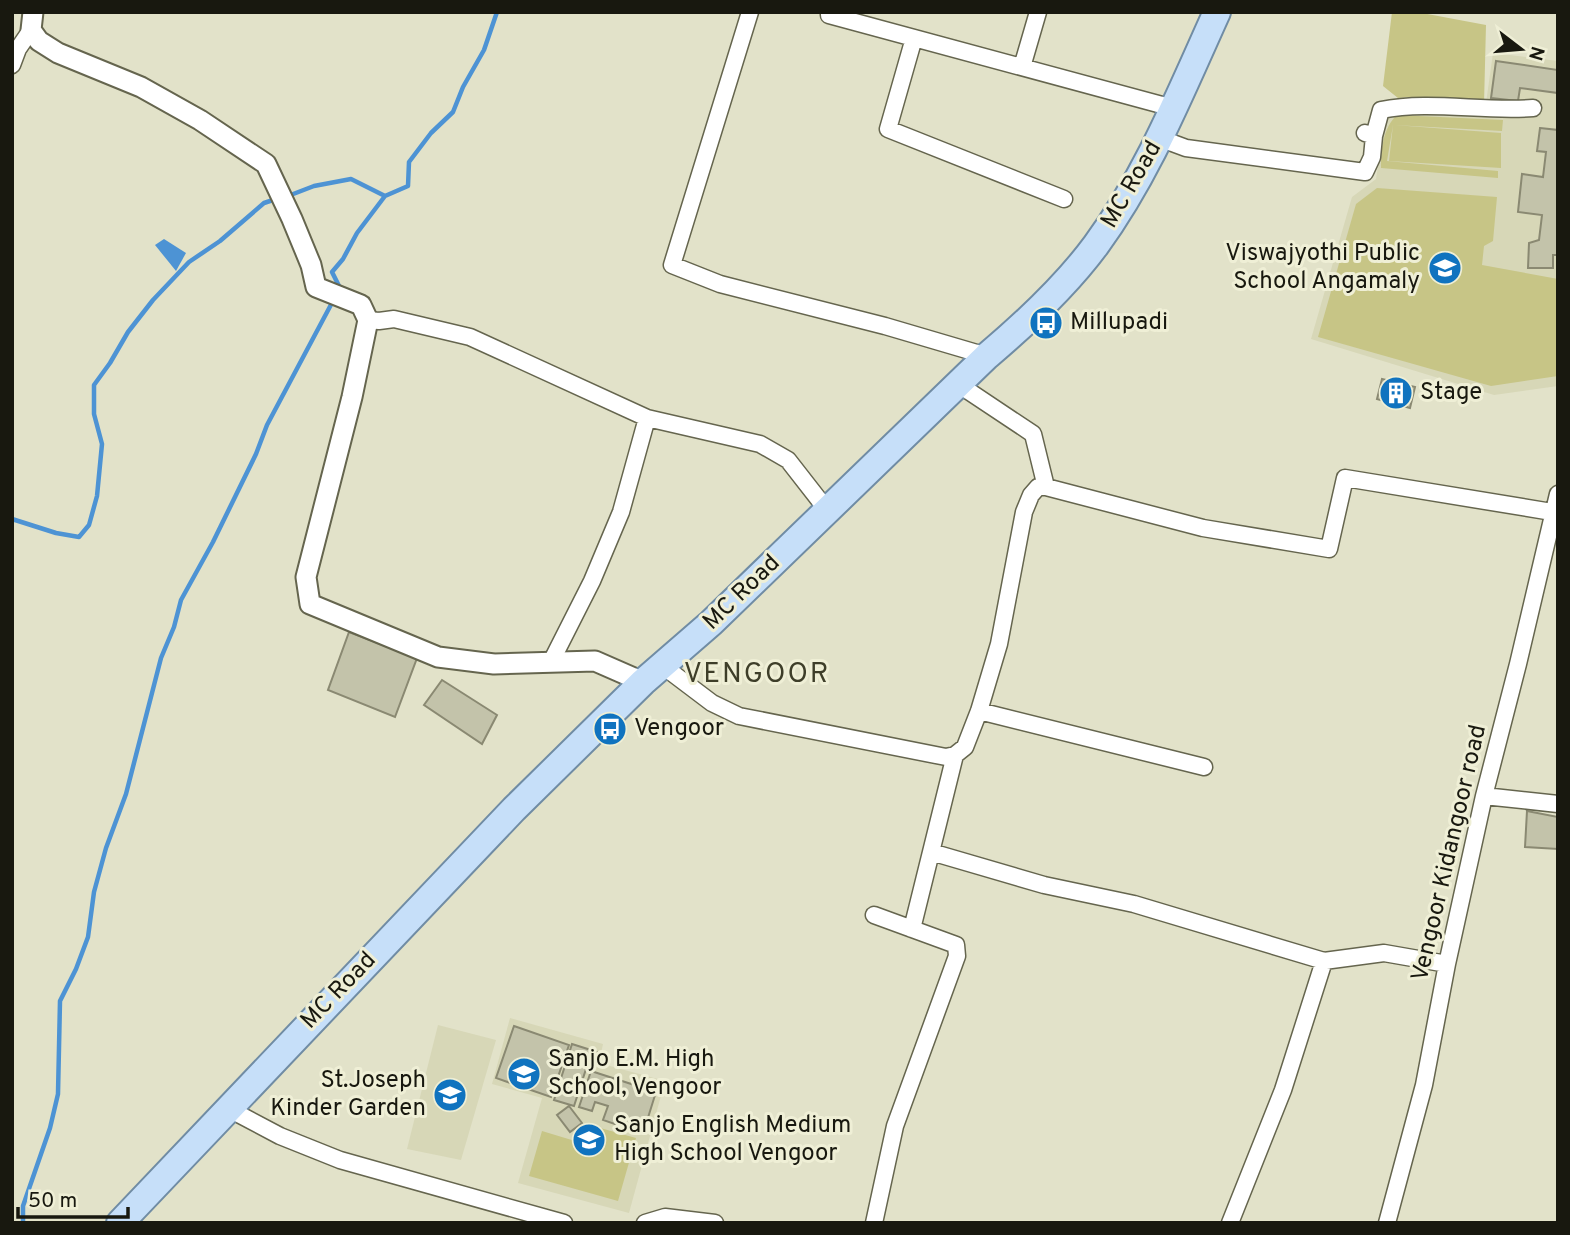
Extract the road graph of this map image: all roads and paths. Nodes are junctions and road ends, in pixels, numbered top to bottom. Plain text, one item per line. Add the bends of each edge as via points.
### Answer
1 (750, 12) edge
2 (829, 12) edge
3 (1038, 12) edge
4 (1217, 12) edge
5 (32, 21) edge
6 (914, 38) junction
7 (12, 65) edge
8 (1022, 67) junction
9 (1173, 108) junction
10 (1533, 108) dead end
11 (1159, 138) junction
12 (1064, 198) dead end
13 (368, 320) junction
14 (987, 356) junction
15 (958, 384) junction
16 (647, 418) junction
17 (1046, 487) junction
18 (1558, 494) edge
19 (827, 510) junction
20 (1552, 512) junction
21 (551, 662) junction
22 (653, 674) junction
23 (979, 711) junction
24 (956, 755) junction
25 (1204, 767) dead end
26 (1484, 796) junction
27 (1558, 804) edge
28 (931, 852) junction
29 (874, 915) dead end
30 (912, 929) junction
31 (1324, 961) junction
32 (1447, 964) junction
33 (229, 1110) junction
34 (120, 1223) edge
35 (564, 1223) edge
36 (645, 1223) edge
37 (715, 1223) edge
38 (874, 1223) edge
39 (1230, 1223) edge
40 (1387, 1223) edge

1 - 14 street via 672,265 720,284
2 - 6 street
3 - 8 street
4 - 9 main road, MC Road
5 - 7 street
5 - 13 street via 39,41 58,53 141,87 266,164 311,265 316,287 361,305
6 - 8 street
6 - 12 street via 888,130
8 - 9 street
9 - 11 main road, MC Road
10 - 11 street via 1381,110 1370,135 1371,157 1365,172 1186,149
11 - 14 main road, MC Road via 1095,246 1059,289
13 - 16 street via 394,319 470,337
13 - 21 street via 306,577 310,604 438,657 494,664
14 - 15 main road, MC Road
15 - 17 street via 1033,434
15 - 19 main road, MC Road
16 - 19 street via 760,444 788,460
16 - 21 street via 621,512
17 - 20 street via 1203,528 1329,549 1345,478
17 - 23 street via 1031,495 1024,512 999,644
18 - 20 street, Vengoor Kidangoor road
19 - 22 main road, MC Road
20 - 26 street, Vengoor Kidangoor road
21 - 22 street via 594,661
22 - 24 street via 739,716 946,757
22 - 33 main road, MC Road via 514,809
23 - 24 street via 965,747
23 - 25 street
24 - 28 street
26 - 27 street
26 - 32 street, Vengoor Kidangoor road
28 - 30 street
28 - 31 street via 1044,886 1134,904
29 - 30 street
30 - 38 street via 956,945 957,956 895,1126
31 - 32 street via 1384,953
31 - 39 street via 1283,1090
32 - 40 street, Vengoor Kidangoor road via 1424,1086
33 - 34 main road, MC Road
33 - 35 street via 340,1160
36 - 37 street via 665,1217

